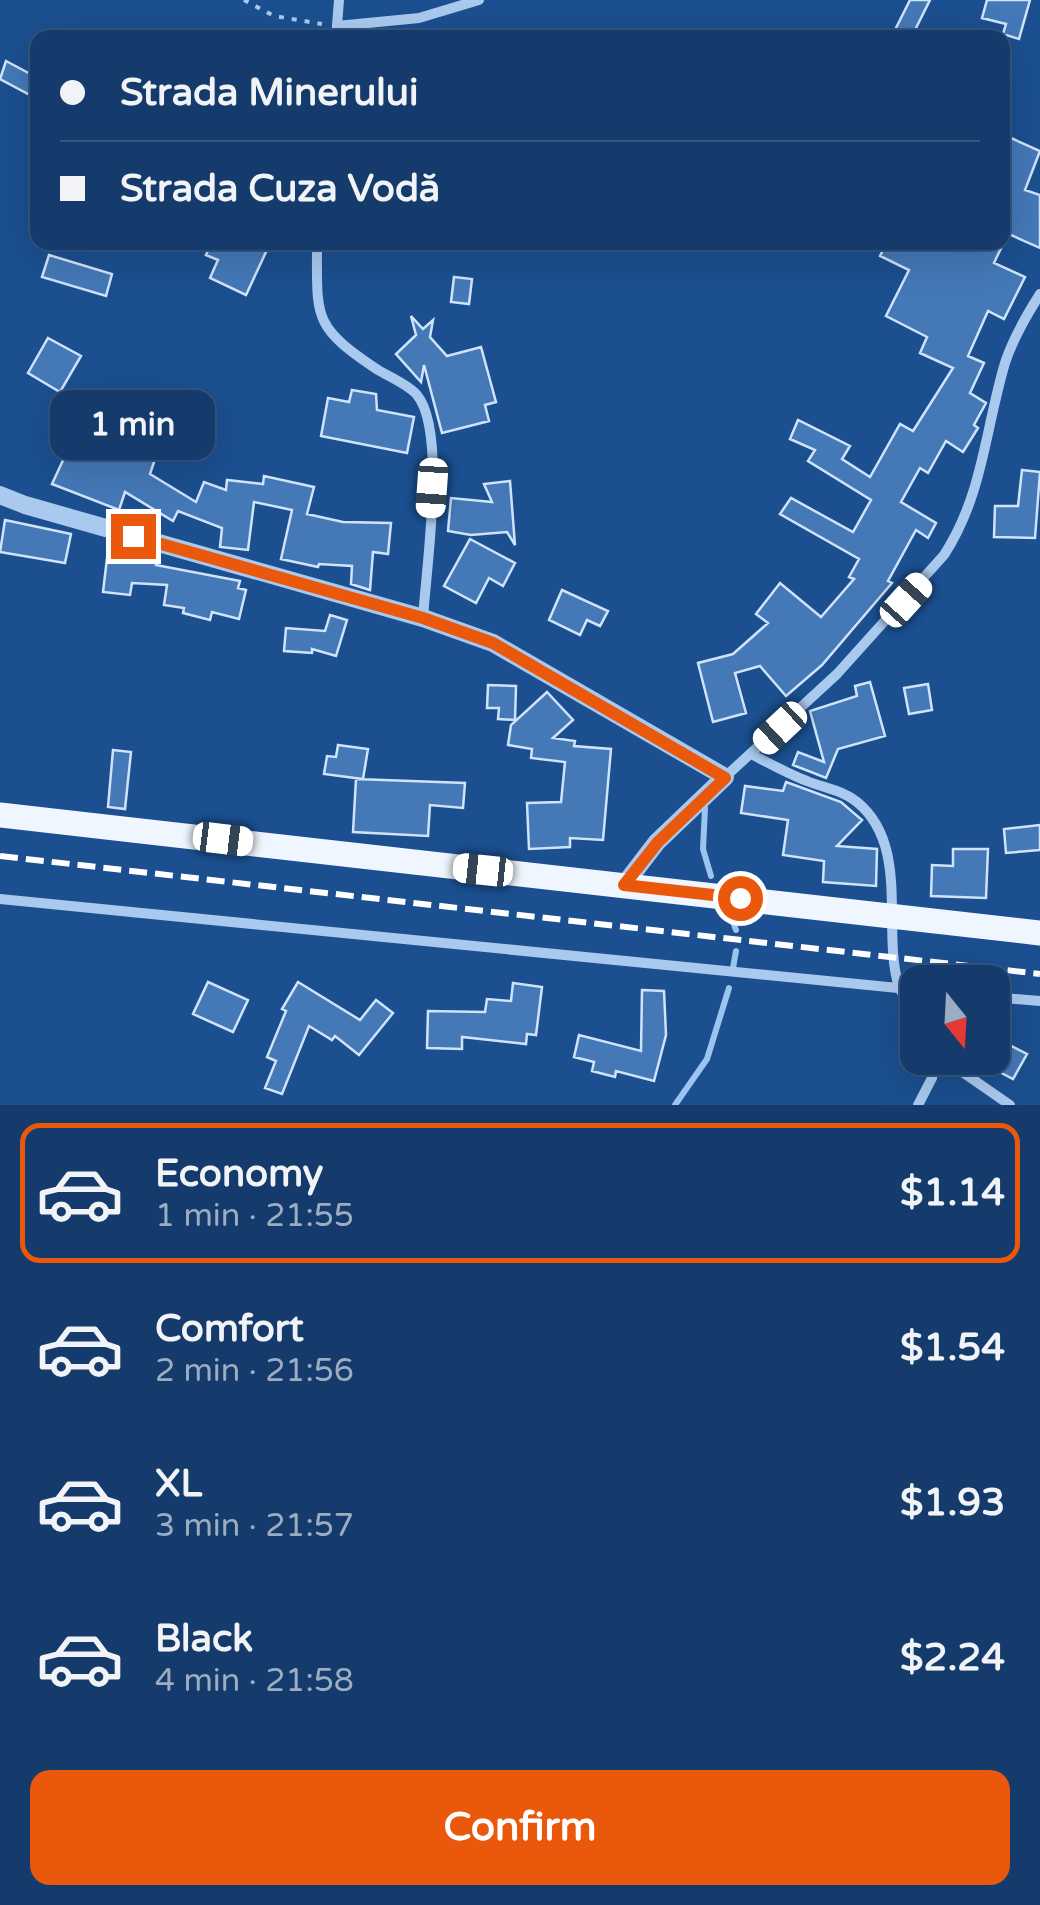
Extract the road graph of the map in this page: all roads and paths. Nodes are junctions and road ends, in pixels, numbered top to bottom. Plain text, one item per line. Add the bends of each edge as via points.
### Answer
1 (244, 0) edge
2 (338, 0) edge
3 (479, 0) edge
4 (328, 30) edge
5 (336, 30) edge
6 (348, 30) edge
7 (317, 250) edge
8 (1040, 294) edge
9 (0, 494) edge
10 (423, 618) junction
11 (751, 754) junction
12 (725, 778) junction
13 (0, 815) edge
14 (624, 885) junction
15 (0, 899) edge
16 (893, 916) junction
17 (1040, 934) edge
18 (899, 989) joint
19 (1010, 998) edge
20 (1040, 1001) edge
21 (933, 1075) edge
22 (965, 1075) edge
23 (918, 1105) edge
24 (1010, 1105) edge

1 - 4 path via 274,16
2 - 5 street
3 - 6 street
7 - 10 street via 321,322 332,337 417,394 425,412 434,456
8 - 11 street via 1010,346 984,464 958,534 875,634
9 - 10 street
10 - 12 street via 493,643
11 - 12 street
11 - 16 street via 860,804 884,844
12 - 14 street
13 - 14 main road
14 - 16 main road
15 - 18 street
16 - 17 main road
16 - 18 street
19 - 20 street
21 - 23 street
22 - 24 street

